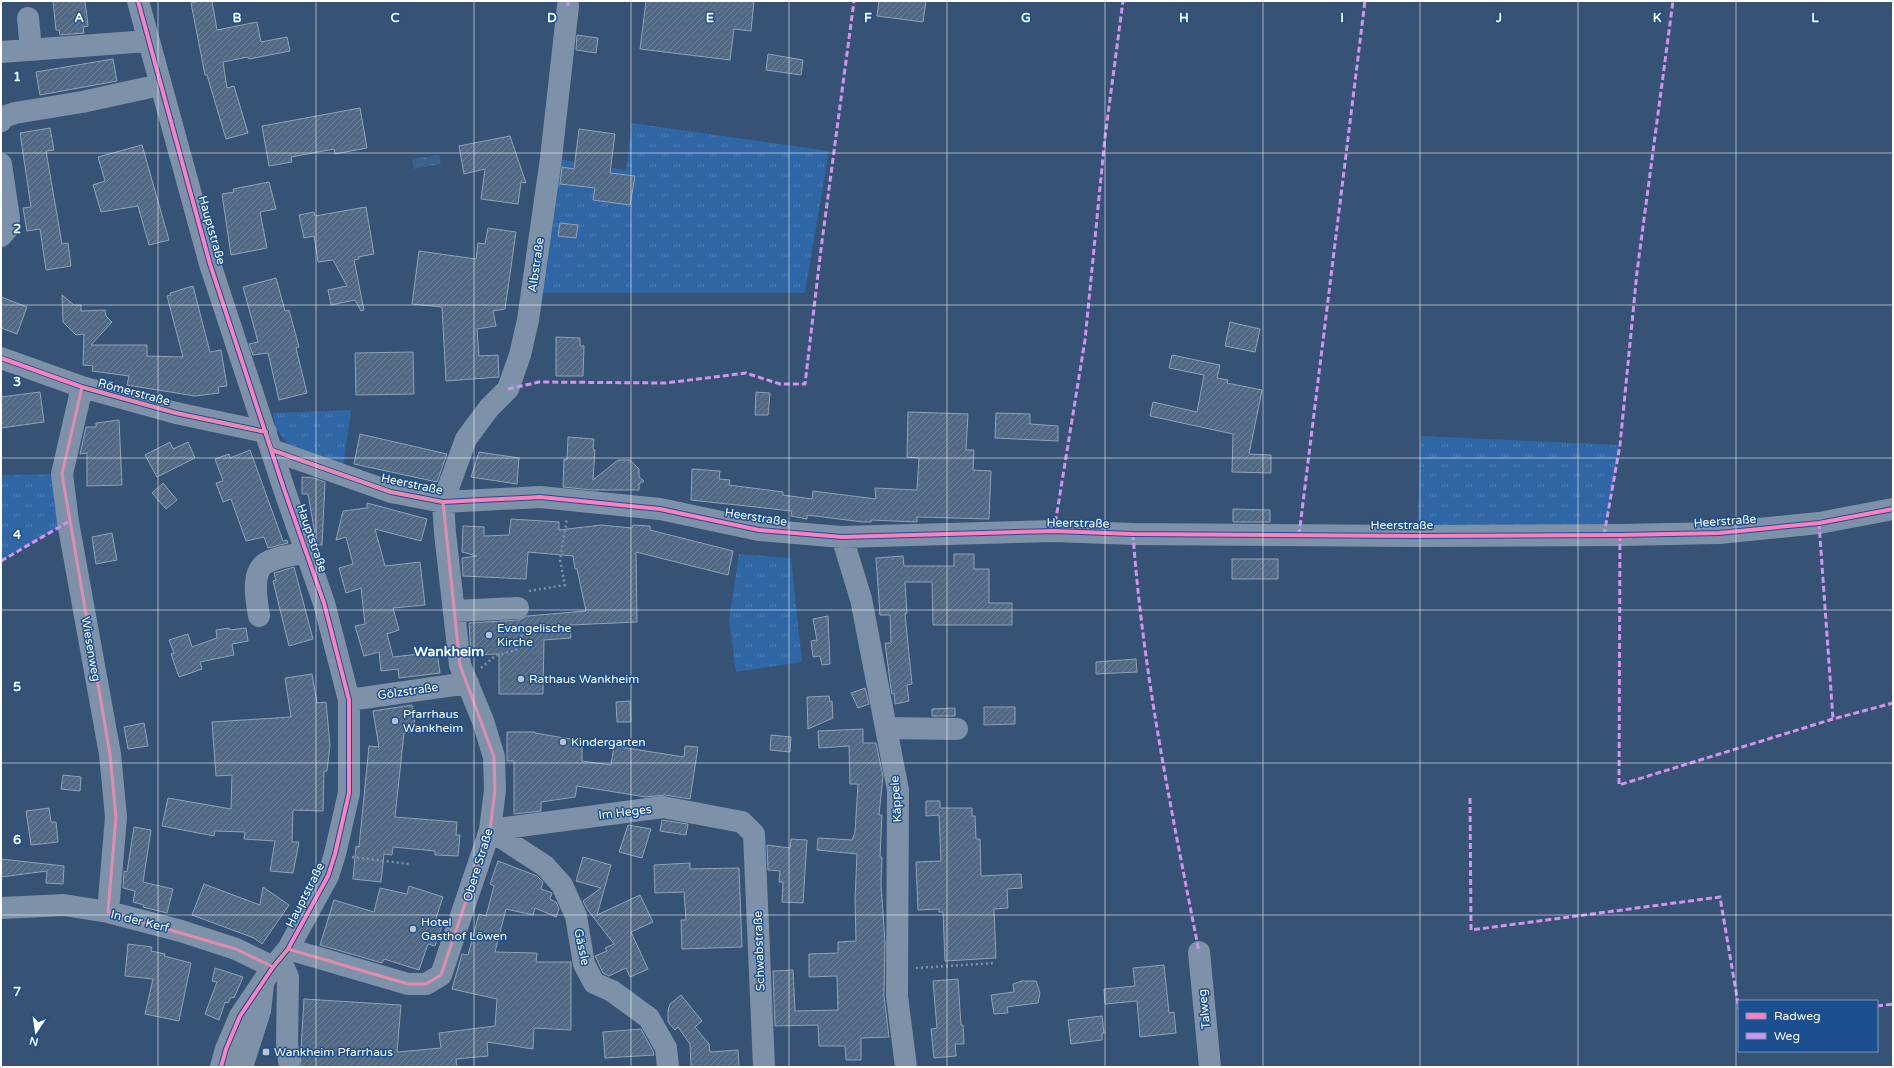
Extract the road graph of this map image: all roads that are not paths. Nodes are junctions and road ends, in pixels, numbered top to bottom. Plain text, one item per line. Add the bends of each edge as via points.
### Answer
1 (138, 1) edge
2 (568, 6) dead end
3 (28, 18) dead end
4 (148, 41) junction
5 (31, 50) junction
6 (1, 52) edge
7 (160, 85) junction
8 (1, 121) edge
9 (1, 164) edge
10 (1, 236) edge
11 (1, 358) edge
12 (82, 388) junction
13 (269, 441) junction
14 (443, 502) junction
15 (1893, 509) edge
16 (842, 537) junction
17 (306, 552) junction
18 (518, 608) dead end
19 (454, 611) junction
20 (259, 616) dead end
21 (468, 683) junction
22 (349, 700) junction
23 (886, 728) junction
24 (957, 729) dead end
25 (490, 830) junction
26 (754, 834) joint
27 (1, 908) edge
28 (108, 912) junction
29 (1198, 952) dead end
30 (276, 964) junction
31 (289, 1061) dead end
32 (221, 1067) edge
33 (242, 1067) edge
34 (668, 1067) edge
35 (764, 1067) edge
36 (906, 1067) edge
37 (1210, 1067) edge

1 - 4 street, Hauptstraße
2 - 14 street, Albstraße via 550,166 528,320 520,355 508,389 489,408 466,439
3 - 5 street
4 - 5 street
4 - 7 street, Hauptstraße
5 - 6 street
7 - 8 street via 82,102 14,113 3,117
7 - 13 street, Hauptstraße via 210,262
9 - 10 street via 9,218 8,228
11 - 12 street, Römerstraße
12 - 13 street, Römerstraße
12 - 28 street, Wiesenweg via 62,474 68,522 110,754 116,817
13 - 14 street, Heerstraße via 391,492
13 - 17 street, Hauptstraße
14 - 16 street, Heerstraße via 540,497 660,509 759,530
14 - 19 street, Obere Straße
15 - 16 street, Heerstraße via 1819,523 1704,533 1409,536 1054,531
16 - 23 street, Käppele via 862,599
17 - 20 street via 266,563 259,571 255,589
17 - 22 street, Hauptstraße via 324,603
18 - 19 street
19 - 21 street, Obere Straße via 460,665
21 - 22 street, Gölzstraße
21 - 25 street, Obere Straße via 494,757 495,790
22 - 30 street, Hauptstraße via 349,793 335,854 328,876
23 - 24 street
23 - 36 street, Käppele via 898,790 897,996
25 - 26 street, Im Heges via 663,807 742,822
25 - 30 street, Obere Straße via 441,975 426,984 408,984
25 - 34 street, Gässle via 545,866 562,885 576,916 584,964 594,983 612,991 649,1018 666,1048
26 - 35 street, Schwabstraße
27 - 28 street, In der Kerf via 64,905
28 - 30 street, In der Kerf via 180,931
29 - 37 street, Talweg
30 - 31 street via 288,977
30 - 32 street, Hauptstraße via 240,1016
30 - 33 street

